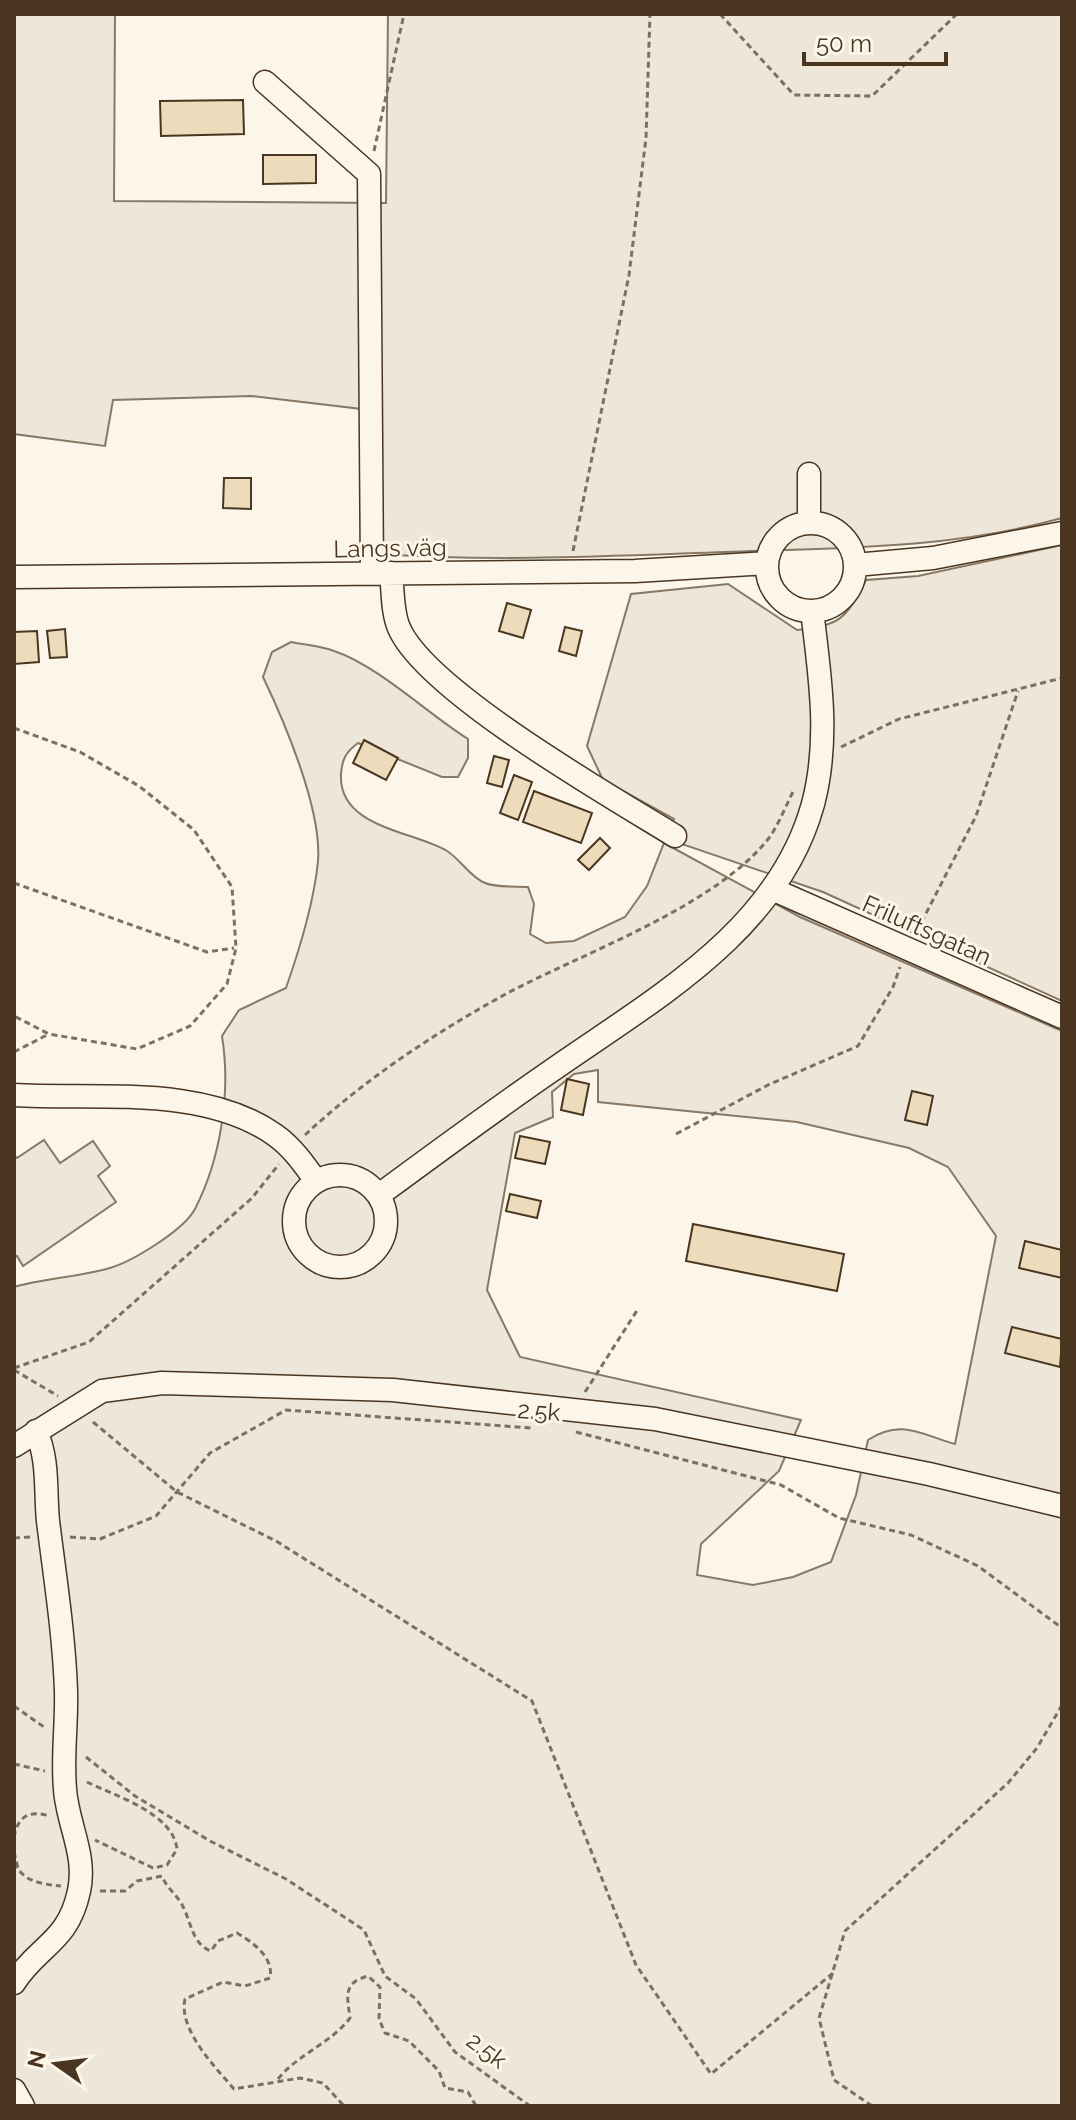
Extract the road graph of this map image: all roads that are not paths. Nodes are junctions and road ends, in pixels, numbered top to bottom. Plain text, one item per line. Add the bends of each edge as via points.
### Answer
1 (265, 82) dead end
2 (809, 474) dead end
3 (809, 523) junction
4 (1062, 533) edge
5 (767, 563) junction
6 (855, 565) junction
7 (382, 573) junction
8 (14, 577) edge
9 (812, 611) junction
10 (675, 836) dead end
11 (772, 889) junction
12 (1062, 1017) edge
13 (14, 1095) edge
14 (316, 1181) junction
15 (379, 1195) junction
16 (36, 1431) junction
17 (14, 1446) edge
18 (1062, 1506) edge
19 (14, 1983) edge
20 (14, 2090) edge
21 (23, 2106) edge

1 - 7 street via 369,174
2 - 3 street
3 - 5 street via 778,537
3 - 6 street via 840,534
4 - 6 street via 933,558
5 - 7 street, Langs väg via 733,568
5 - 9 street via 779,598
6 - 9 street via 853,581 841,599
7 - 8 street, Langs väg
7 - 10 street via 398,627 435,671 531,744
9 - 11 street via 822,695 822,761 805,827
11 - 12 street, Friluftsgatan
11 - 15 street via 696,969
13 - 14 street via 198,1105 274,1134
14 - 15 street via 351,1175
14 - 15 street via 297,1203 295,1233 312,1258 333,1267 356,1265 379,1246 386,1217
16 - 17 street
16 - 18 street via 102,1391 162,1383 393,1390 655,1419
16 - 19 street via 60,1594 64,1772 80,1857 80,1887 68,1926
20 - 21 street

